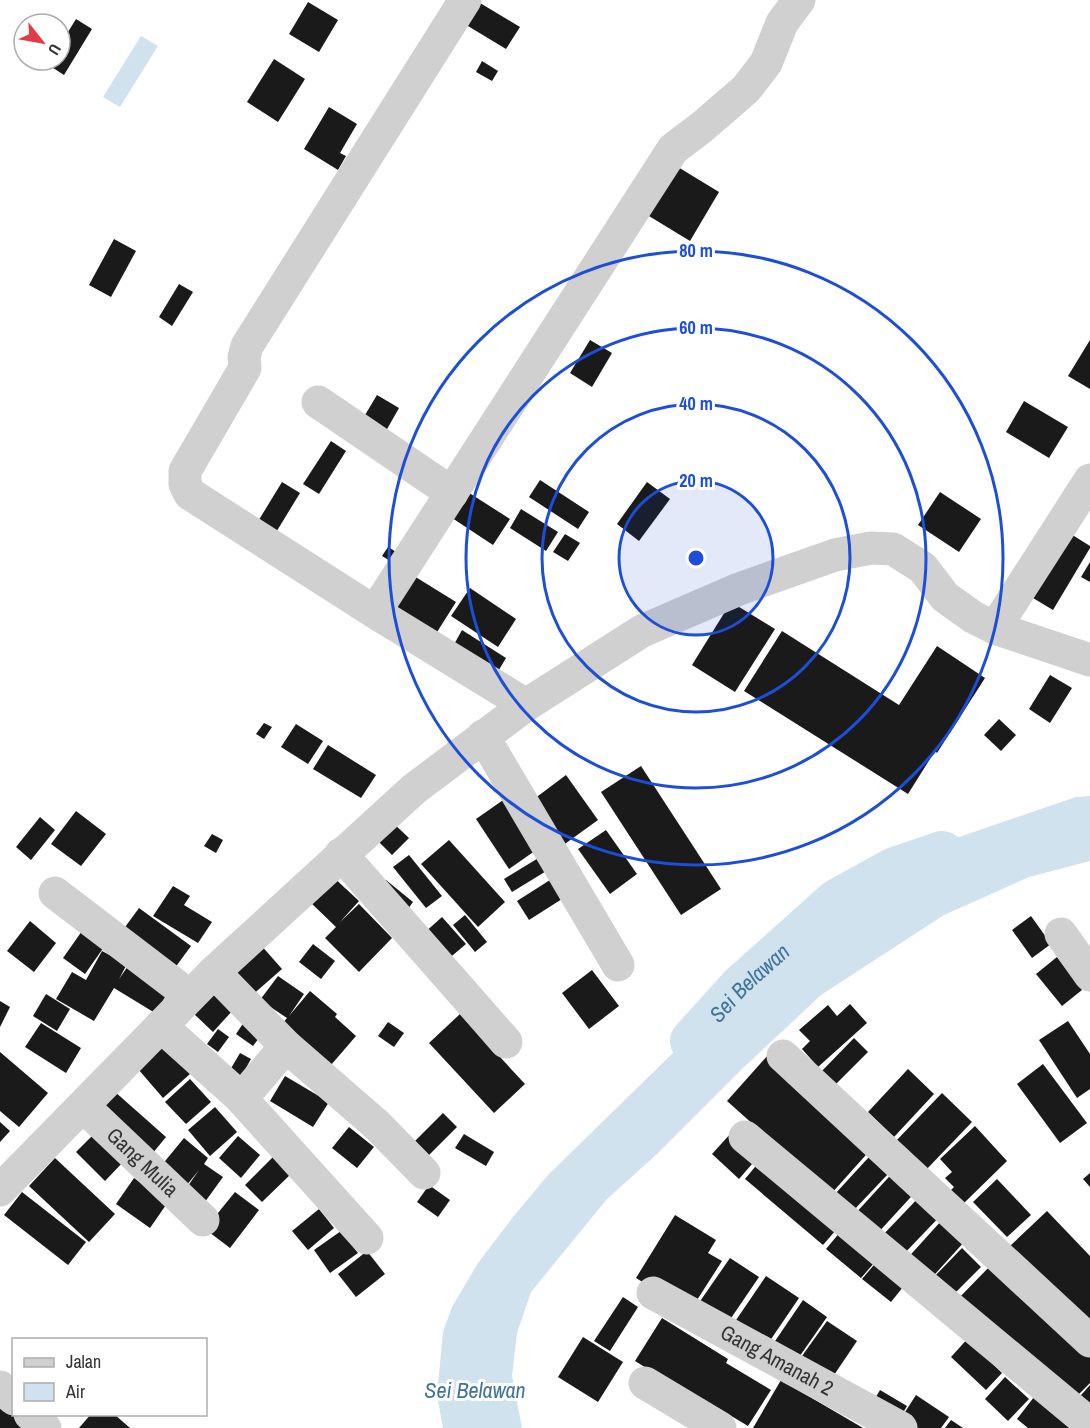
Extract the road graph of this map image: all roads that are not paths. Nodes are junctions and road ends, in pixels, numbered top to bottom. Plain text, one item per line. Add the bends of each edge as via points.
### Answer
1 (465, 0) edge
2 (798, 0) edge
3 (318, 402) dead end
4 (1090, 480) edge
5 (452, 493) junction
6 (381, 616) junction
7 (995, 628) junction
8 (1090, 660) edge
9 (526, 705) junction
10 (483, 736) junction
11 (341, 854) junction
12 (55, 893) dead end
13 (1061, 934) dead end
14 (618, 965) dead end
15 (214, 972) junction
16 (1090, 975) edge
17 (190, 996) junction
18 (161, 1026) junction
19 (506, 1042) dead end
20 (286, 1046) junction
21 (783, 1056) dead end
22 (240, 1097) junction
23 (83, 1106) junction
24 (745, 1137) dead end
25 (424, 1173) dead end
26 (0, 1190) edge
27 (203, 1220) dead end
28 (367, 1238) dead end
29 (653, 1293) dead end
30 (1090, 1341) edge
31 (645, 1383) dead end
32 (0, 1387) edge
33 (12, 1398) edge
34 (32, 1416) edge
35 (1090, 1424) edge
36 (45, 1428) edge
37 (720, 1428) edge
38 (901, 1428) edge

1 - 6 street via 247,345 245,368 185,471 190,494
2 - 5 street via 782,23 766,63 746,89 673,149
3 - 5 street
4 - 7 street
5 - 6 street via 381,604
6 - 9 street
7 - 8 street
7 - 9 street via 945,597 922,568 893,549 871,548 835,555 739,589 642,631
9 - 10 street
10 - 11 street via 414,789
10 - 14 street
11 - 15 street
11 - 19 street
12 - 17 street
13 - 16 street
15 - 17 street
15 - 20 street
17 - 18 street
18 - 22 street
18 - 23 street
20 - 22 street
20 - 25 street via 377,1125
21 - 30 street
22 - 28 street
23 - 26 street
23 - 27 street, Gang Mulia
24 - 35 street
29 - 38 street, Gang Amanah 2
31 - 37 street
32 - 33 street
34 - 36 street

